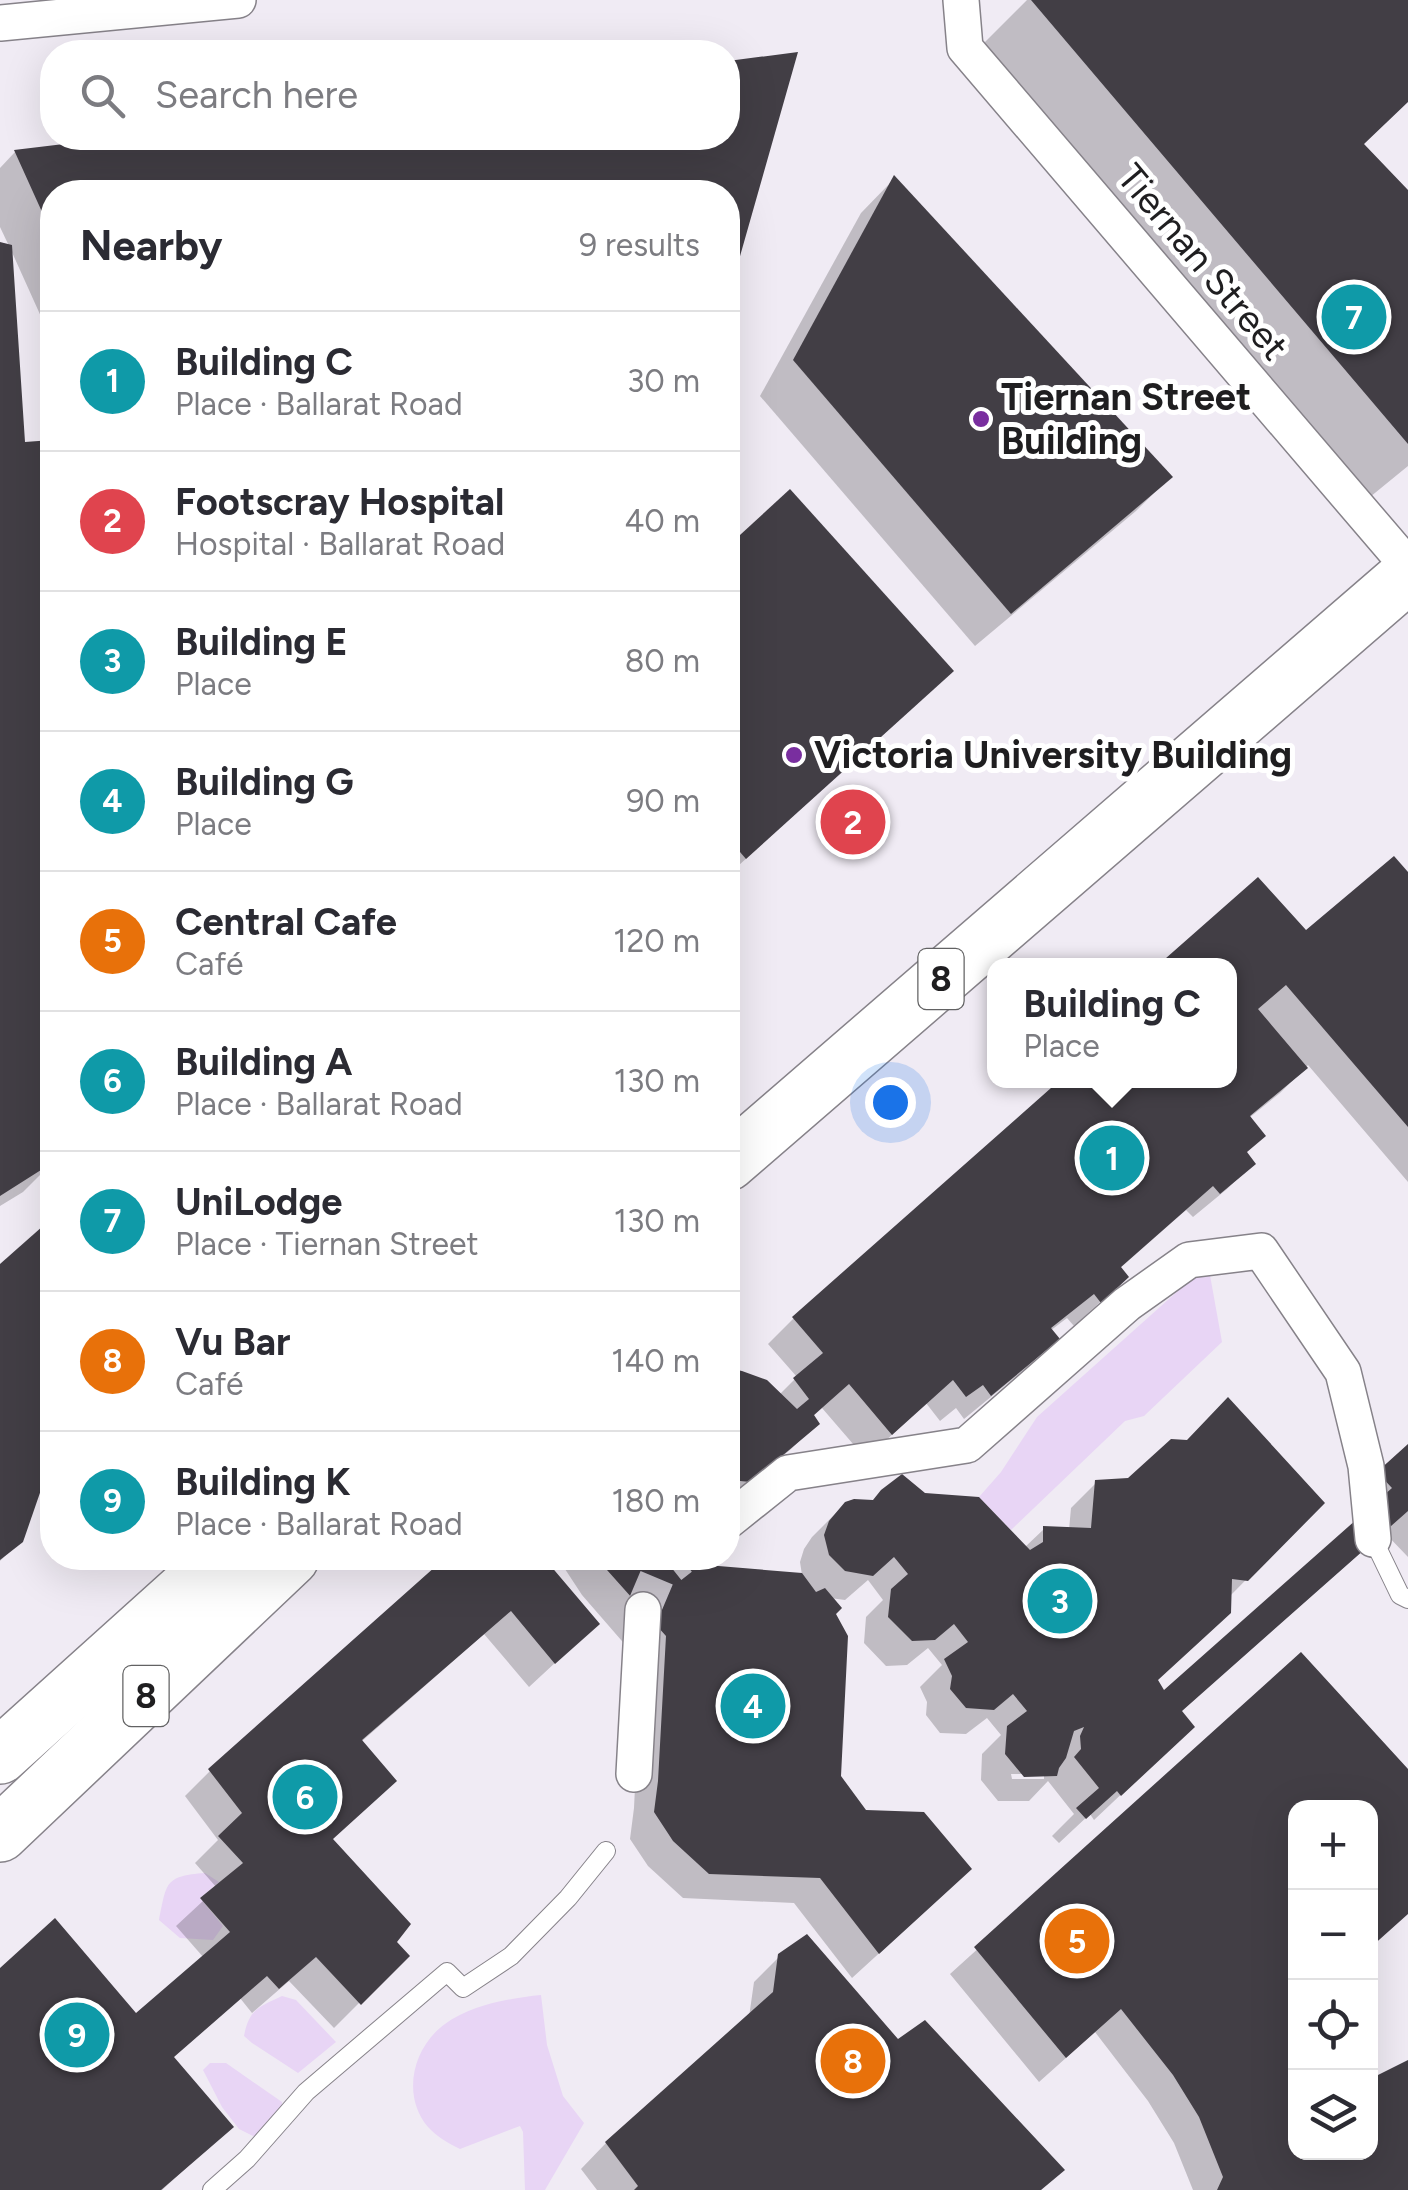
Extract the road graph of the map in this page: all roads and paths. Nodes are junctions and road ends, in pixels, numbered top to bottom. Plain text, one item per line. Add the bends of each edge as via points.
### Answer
1 (238, 0) edge
2 (961, 0) edge
3 (0, 23) edge
4 (1408, 566) edge
5 (1408, 575) edge
6 (740, 1152) edge
7 (740, 1511) edge
8 (1373, 1538) joint
9 (207, 1570) edge
10 (278, 1570) edge
11 (1408, 1599) edge
12 (643, 1610) tunnel mouth
13 (0, 1756) edge
14 (634, 1774) dead end
15 (0, 1834) edge
16 (606, 1851) dead end
17 (212, 2190) edge

1 - 3 street
2 - 4 street, Tiernan Street via 966,48
5 - 6 highway, 8
7 - 8 street via 788,1473 966,1444 1127,1304 1188,1260 1261,1252 1343,1372 1366,1466
8 - 11 lane
9 - 13 highway, 8
10 - 15 highway, 8
12 - 14 street
16 - 17 lane via 511,1956 463,1988 447,1972 306,2092

